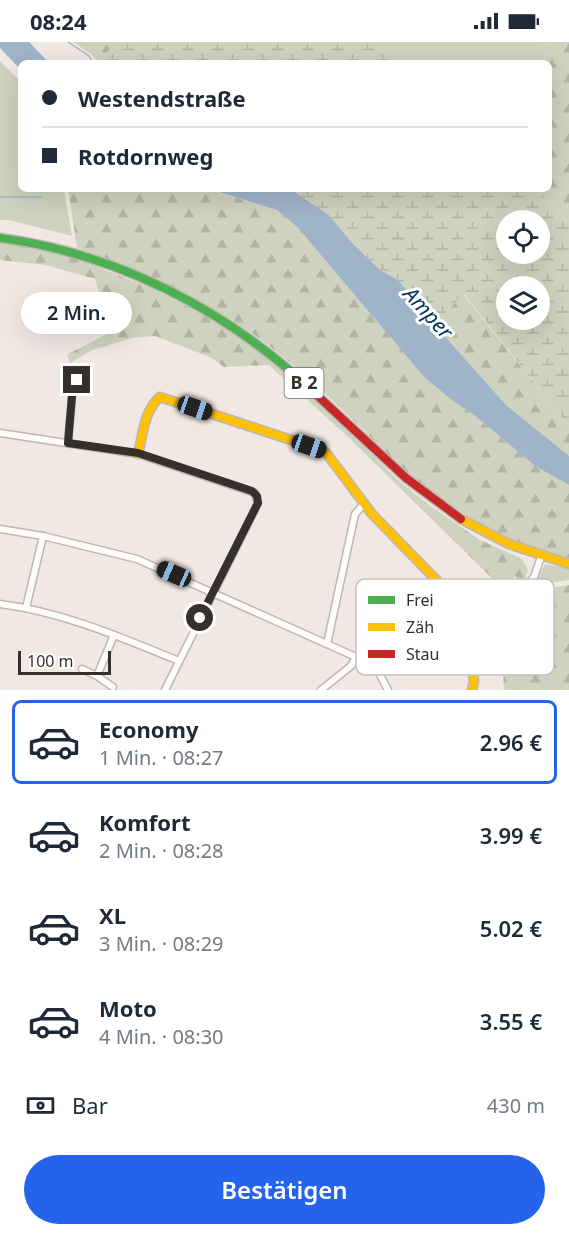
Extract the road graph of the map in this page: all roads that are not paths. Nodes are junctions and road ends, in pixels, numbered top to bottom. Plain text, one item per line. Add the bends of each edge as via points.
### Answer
1 (0, 238) edge
2 (77, 380) dead end
3 (0, 433) edge
4 (68, 443) junction
5 (138, 453) junction
6 (364, 504) junction
7 (0, 529) edge
8 (43, 536) junction
9 (541, 557) junction
10 (569, 564) edge
11 (436, 579) edge
12 (532, 579) edge
13 (213, 591) junction
14 (0, 604) edge
15 (26, 608) junction
16 (114, 635) junction
17 (327, 644) junction
18 (356, 657) joint
19 (179, 660) junction
20 (82, 669) dead end
21 (380, 675) edge
22 (473, 675) edge
23 (97, 676) junction
24 (113, 687) dead end
25 (165, 690) edge
26 (321, 690) edge
27 (388, 690) edge
28 (472, 690) edge

1 - 9 main road, B 2 via 89,257 220,319 274,356 434,501 475,528
2 - 4 street via 73,384
3 - 4 street
4 - 5 street
5 - 6 main road via 153,404 158,398 166,398 322,450
5 - 13 street via 252,491 257,496 258,503
6 - 11 main road
6 - 17 street via 355,514
7 - 8 street
8 - 13 street via 137,559
8 - 15 street
9 - 10 main road, B 2
9 - 12 street
13 - 17 street
13 - 19 street
14 - 15 street
15 - 16 street
16 - 19 street
16 - 23 street
17 - 18 street
18 - 26 street via 351,666
19 - 25 street
20 - 23 street
21 - 27 street
22 - 28 main road
23 - 24 street

